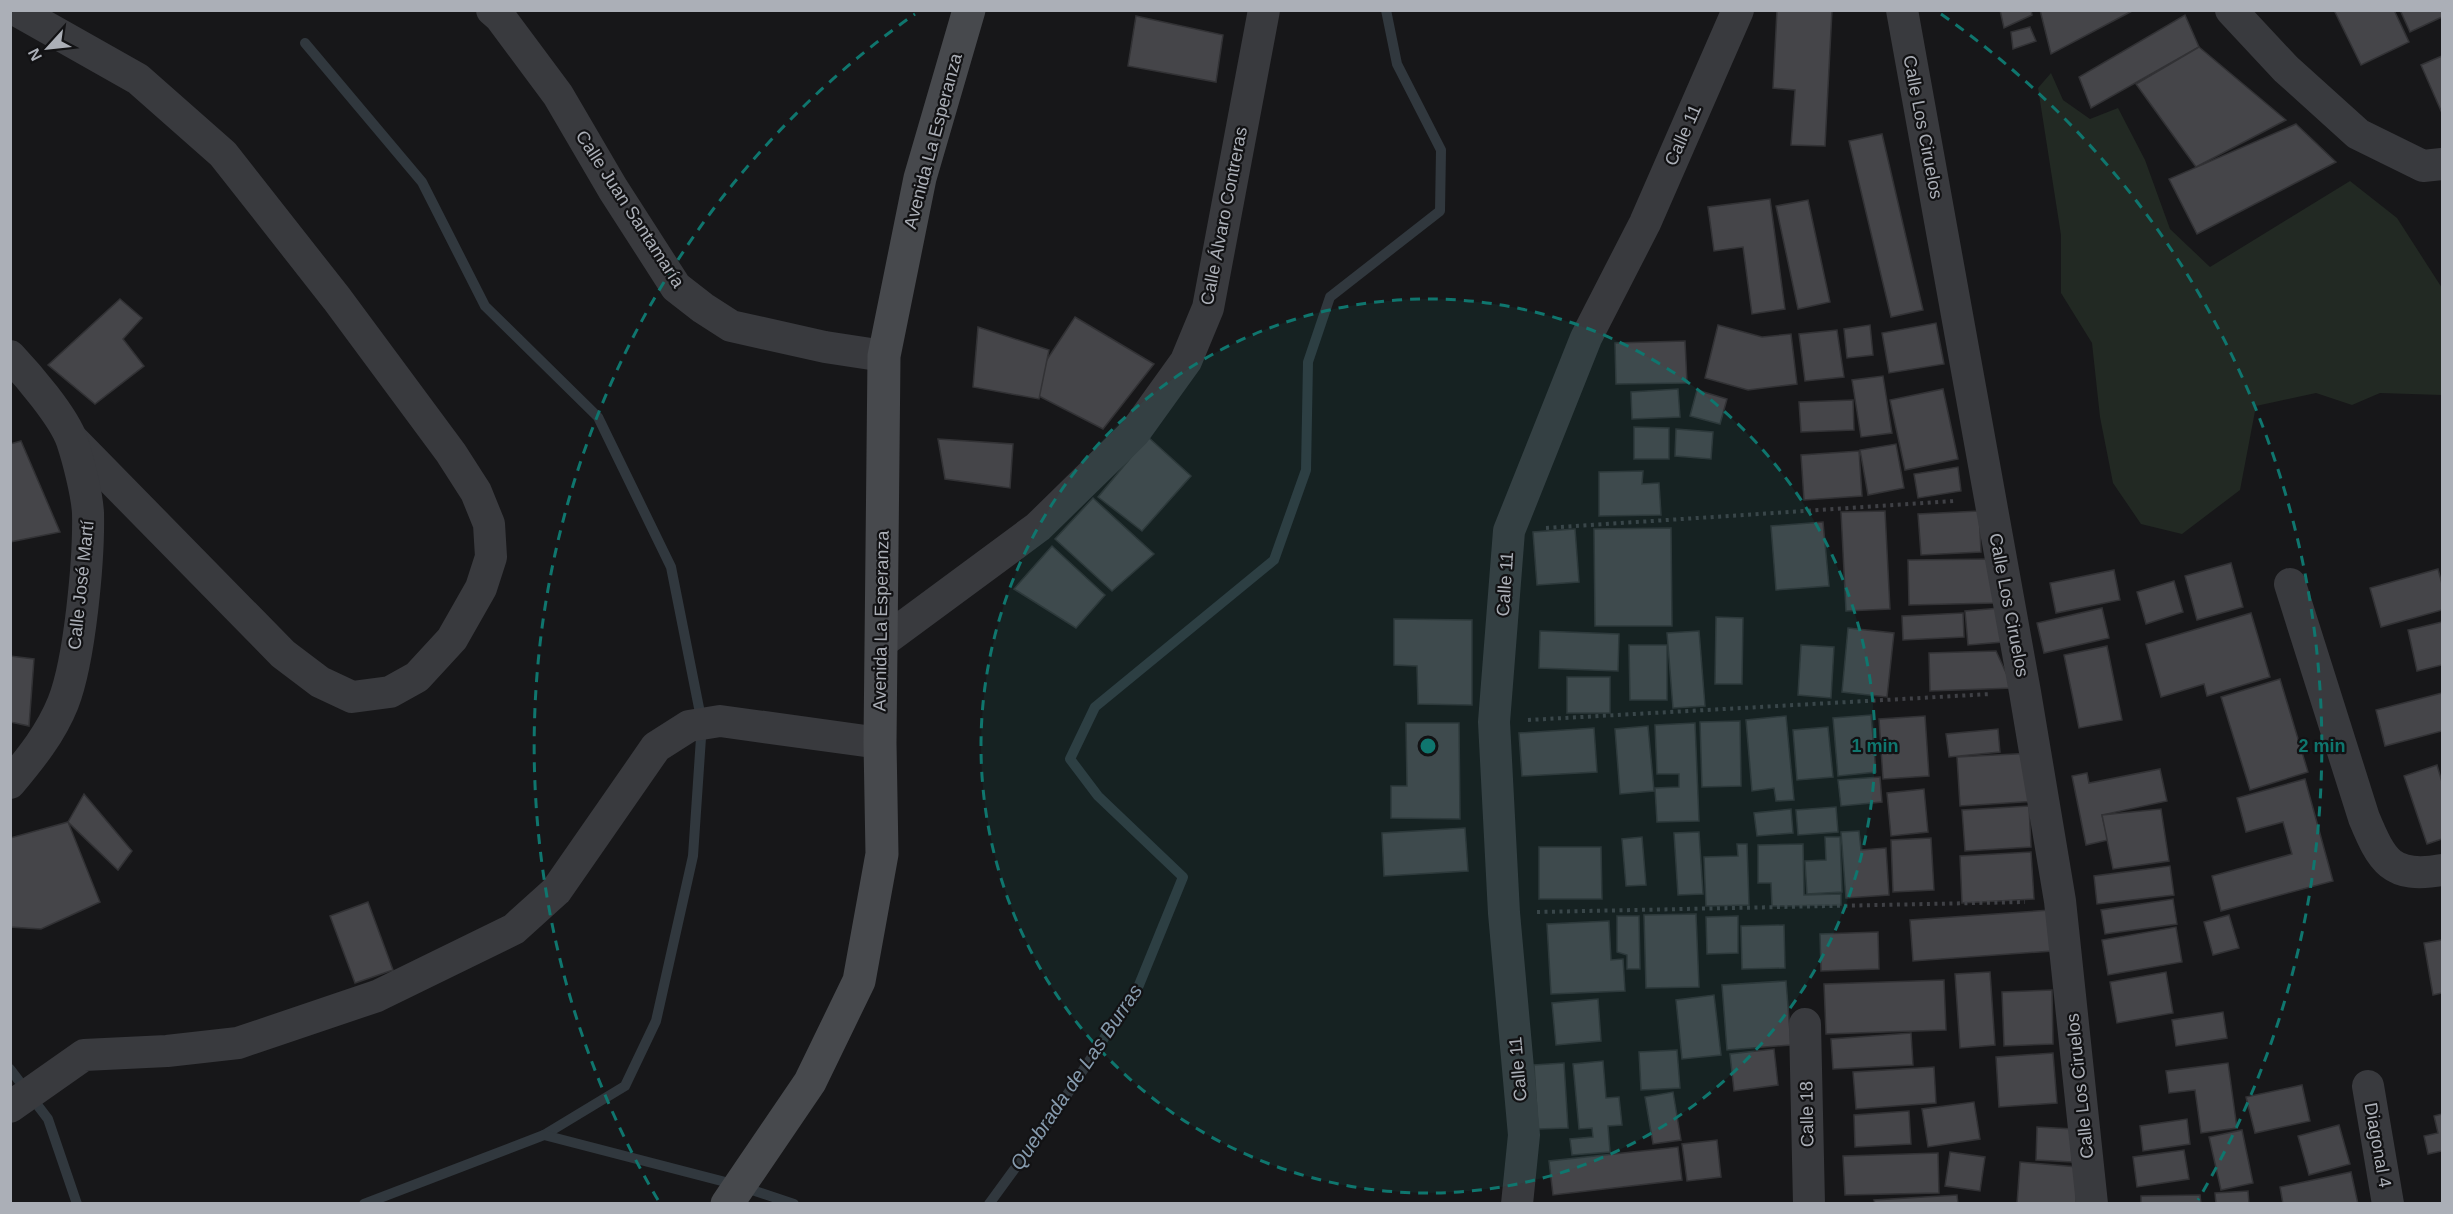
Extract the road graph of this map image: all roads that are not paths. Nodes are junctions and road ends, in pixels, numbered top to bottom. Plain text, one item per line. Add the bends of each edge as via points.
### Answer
1 (16, 10) edge
2 (492, 10) edge
3 (969, 10) edge
4 (1264, 10) edge
5 (1738, 10) edge
6 (1902, 10) edge
7 (2231, 10) edge
8 (2442, 164) edge
9 (10, 356) edge
10 (885, 356) junction
11 (72, 439) junction
12 (2290, 584) dead end
13 (881, 643) junction
14 (880, 743) junction
15 (10, 783) edge
16 (2442, 870) edge
17 (1805, 1024) dead end
18 (2368, 1086) dead end
19 (10, 1107) edge
20 (727, 1203) edge
21 (1517, 1203) edge
22 (1809, 1203) edge
23 (2092, 1203) edge
24 (2388, 1203) edge

1 - 11 street via 138,79 223,154 451,453 476,492 489,524 491,557 481,588 452,639 417,677 390,692 352,697 320,682 283,654
2 - 10 street, Calle Juan Santamaría via 558,95 676,287 731,326
3 - 10 street, Avenida La Esperanza via 920,178
4 - 13 street, Calle Álvaro Contreras via 1208,308 1186,361 1135,432 1038,527
5 - 21 street, Calle 11 via 1645,223 1586,338 1509,531 1494,722 1504,913 1524,1135
6 - 23 street, Calle Los Ciruelos via 2060,901
7 - 8 street via 2286,69 2358,134 2422,166
9 - 11 street, Calle José Martí via 33,380
10 - 13 street, Avenida La Esperanza
11 - 15 street, Calle José Martí via 88,511 76,648 63,702 38,750
12 - 16 street via 2364,818 2378,850 2395,869 2422,873
13 - 14 street, Avenida La Esperanza
14 - 19 street via 738,723 689,726 656,747 556,891 514,929 377,996 238,1043 84,1054
14 - 20 street, Avenida La Esperanza via 882,854 859,981 810,1082
17 - 22 street, Calle 18
18 - 24 street, Diagonal 4

